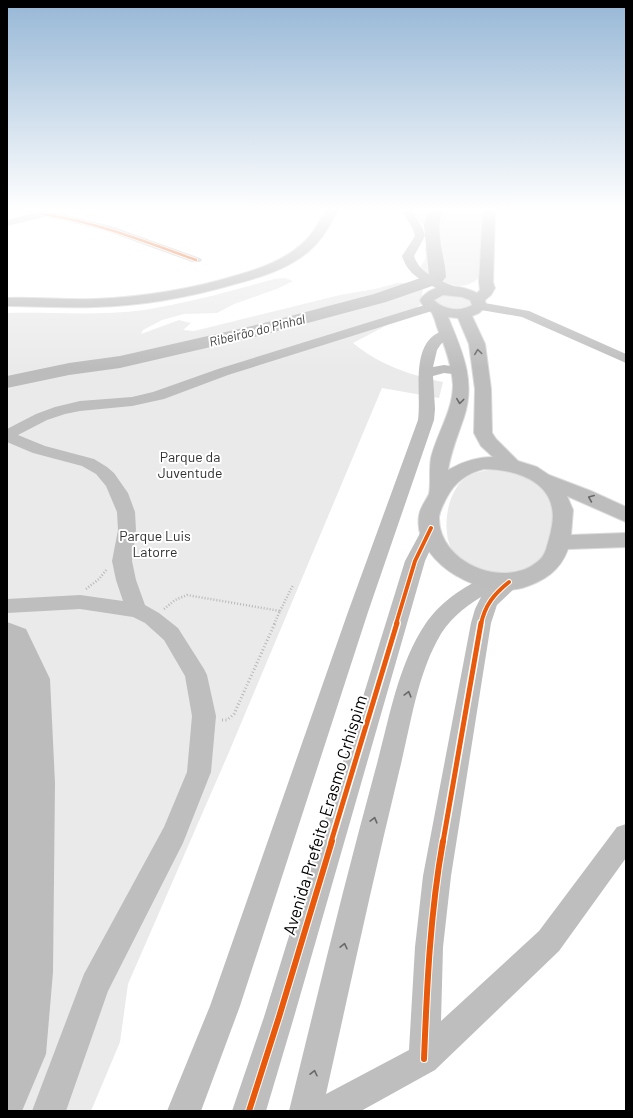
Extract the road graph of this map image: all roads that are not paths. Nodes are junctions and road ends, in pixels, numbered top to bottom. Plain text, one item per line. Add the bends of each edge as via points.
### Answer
1 (258, 263) edge
2 (281, 263) edge
3 (400, 263) edge
4 (410, 263) edge
5 (487, 263) edge
6 (486, 282) junction
7 (428, 291) junction
8 (456, 291) junction
9 (7, 297) edge
10 (7, 302) edge
11 (478, 302) junction
12 (463, 313) junction
13 (446, 334) junction
14 (626, 358) edge
15 (427, 364) junction
16 (454, 370) junction
17 (7, 436) edge
18 (510, 464) junction
19 (544, 480) junction
20 (439, 492) junction
21 (626, 515) edge
22 (431, 528) junction
23 (625, 540) edge
24 (560, 542) junction
25 (501, 581) junction
26 (7, 606) edge
27 (145, 614) junction
28 (626, 836) edge
29 (424, 1059) junction
30 (49, 1111) edge
31 (184, 1111) edge
32 (249, 1111) edge
33 (306, 1111) edge
34 (328, 1111) edge

1 - 9 main road via 214,279 156,290 107,295
2 - 10 main road via 212,287 150,299 95,303
3 - 7 street
4 - 7 street
5 - 6 main road
6 - 8 main road
6 - 11 main road via 487,292
7 - 8 main road
7 - 12 main road via 445,313
7 - 13 main road
7 - 17 street via 326,341 221,372 148,399 60,410 36,419
8 - 11 main road via 472,295
11 - 12 main road via 470,312
11 - 14 street via 525,314
18 -> 12 main road via 488,442 483,433 483,389 477,344
13 - 15 street via 435,341
13 - 16 main road via 452,346
15 - 16 street via 439,369
15 - 31 street via 426,420 358,612 225,1006
16 -> 20 main road via 461,387 459,409 438,468
17 - 27 street via 43,451 83,460 96,467 108,479 121,496 126,508 127,529 122,558 124,578
18 - 19 main road via 532,472
18 - 20 main road via 484,463 470,466 445,482
21 -> 19 main road
19 - 24 main road via 555,493 562,509
20 - 22 main road via 429,517
22 - 25 main road via 435,542 445,557 476,577
22 - 32 street, Avenida Prefeito Erasmo Crhispim via 415,561 284,1002
23 - 24 main road
24 - 25 main road via 546,568 528,578
25 - 29 street via 485,606 480,623 437,876 429,947
33 -> 25 street via 368,845 417,660 433,629 449,608 466,596
26 - 27 street via 80,602
27 - 30 street via 171,634 196,675 204,716 199,772 174,834 95,985
28 - 29 street via 549,941
29 - 34 street

